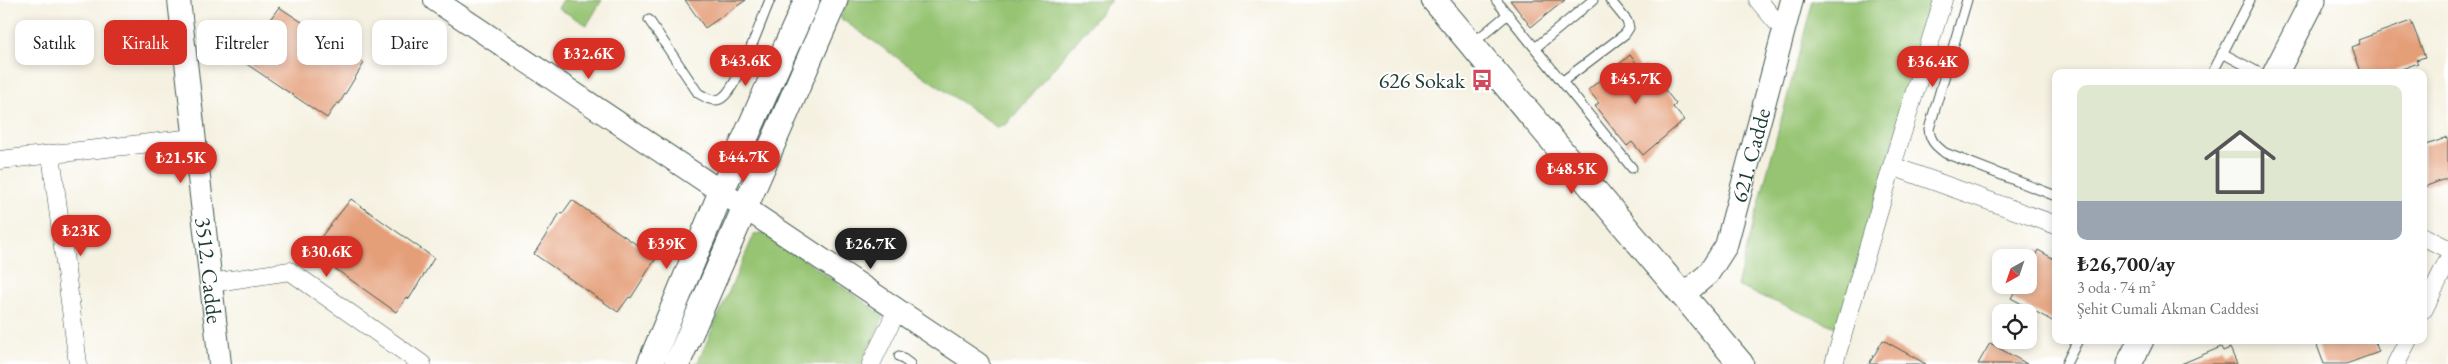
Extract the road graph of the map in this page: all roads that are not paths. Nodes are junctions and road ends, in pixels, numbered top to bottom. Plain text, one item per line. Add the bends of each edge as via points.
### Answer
1 (179, 0) edge
2 (435, 0) edge
3 (770, 0) edge
4 (807, 0) edge
5 (835, 0) edge
6 (1434, 0) edge
7 (1496, 0) edge
8 (1593, 0) edge
9 (1610, 0) edge
10 (1758, 0) edge
11 (1792, 0) edge
12 (1943, 0) edge
13 (1967, 0) edge
14 (2250, 0) edge
15 (2313, 0) edge
16 (1508, 14) junction
17 (649, 20) dead end
18 (1784, 31) junction
19 (1472, 44) junction
20 (1535, 48) junction
21 (2222, 53) junction
22 (2214, 69) edge
23 (2252, 69) edge
24 (2278, 69) edge
25 (1563, 81) junction
26 (194, 138) junction
27 (52, 154) junction
28 (0, 160) edge
29 (1892, 166) junction
30 (1632, 168) dead end
31 (722, 190) junction
32 (2052, 194) edge
33 (744, 206) junction
34 (2052, 224) edge
35 (2427, 239) edge
36 (2448, 249) edge
37 (2448, 260) edge
38 (211, 283) junction
39 (1683, 295) junction
40 (2427, 302) edge
41 (897, 310) junction
42 (2076, 344) edge
43 (2139, 344) edge
44 (2406, 344) edge
45 (899, 356) dead end
46 (78, 364) edge
47 (220, 364) edge
48 (422, 364) edge
49 (650, 364) edge
50 (677, 364) edge
51 (871, 364) edge
52 (910, 364) edge
53 (978, 364) edge
54 (1741, 364) edge
55 (1834, 364) edge
56 (2066, 364) edge
57 (2129, 364) edge
58 (2396, 364) edge

1 - 26 street, 3512. Cadde
2 - 31 street
3 - 17 lane via 737,79 726,95 718,100 698,93
4 - 31 main road
5 - 33 main road
6 - 19 main road
7 - 16 lane
8 - 20 lane
9 - 25 lane via 1627,21 1625,34
10 - 18 street
11 - 18 street, 621. Cadde
12 - 29 street
13 - 32 lane via 1930,136 1935,146 1945,153
14 - 21 lane
15 - 24 main road
16 - 19 lane
16 - 20 lane
18 - 39 street, 621. Cadde via 1726,246 1708,274
19 - 39 main road
20 - 25 lane
21 - 22 lane
21 - 23 lane
25 - 30 lane
26 - 27 street
26 - 38 street, 3512. Cadde
27 - 28 street
27 - 46 street
29 - 34 street
29 - 55 street
31 - 33 street
31 - 49 main road
33 - 41 street
33 - 50 main road
35 - 36 street
37 - 40 street
38 - 47 street, 3512. Cadde
38 - 48 street via 290,271
39 - 54 main road
41 - 51 street
41 - 53 street
42 - 56 lane
43 - 57 main road
44 - 58 street
45 - 52 lane

